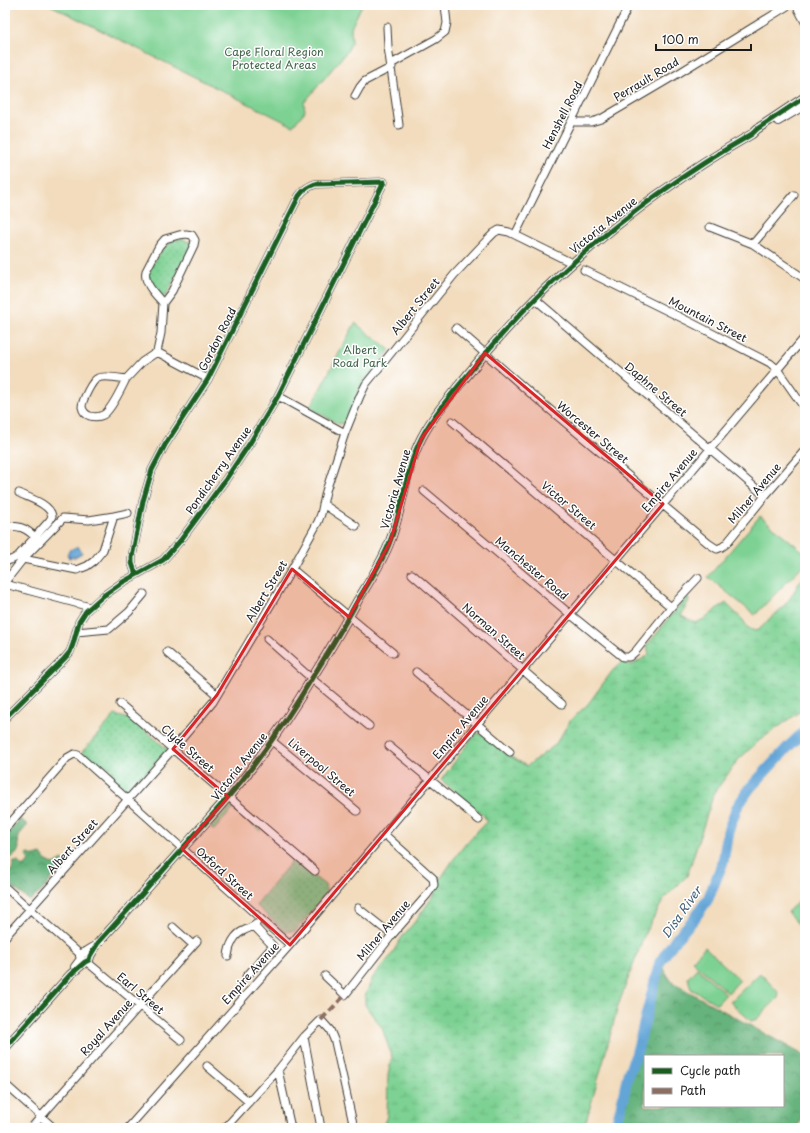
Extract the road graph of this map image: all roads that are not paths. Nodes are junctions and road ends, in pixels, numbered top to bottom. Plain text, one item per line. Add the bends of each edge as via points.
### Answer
1 (445, 5) edge
2 (629, 5) edge
3 (789, 5) edge
4 (796, 5) edge
5 (805, 22) edge
6 (387, 27) dead end
7 (391, 65) junction
8 (355, 96) dead end
9 (805, 97) edge
10 (805, 105) edge
11 (571, 122) junction
12 (398, 125) dead end
13 (752, 134) junction
14 (384, 182) joint
15 (794, 195) dead end
16 (710, 227) dead end
17 (515, 235) junction
18 (753, 244) junction
19 (572, 264) junction
20 (584, 270) dead end
21 (805, 279) edge
22 (535, 299) junction
23 (163, 303) junction
24 (456, 328) dead end
25 (805, 337) edge
26 (157, 352) junction
27 (485, 354) junction
28 (777, 369) junction
29 (126, 379) junction
30 (208, 379) junction
31 (278, 396) junction
32 (805, 409) edge
33 (452, 421) dead end
34 (345, 433) junction
35 (709, 449) junction
36 (805, 450) edge
37 (424, 491) dead end
38 (19, 493) dead end
39 (765, 496) junction
40 (323, 504) junction
41 (663, 504) junction
42 (128, 513) dead end
43 (114, 516) junction
44 (5, 526) edge
45 (356, 526) dead end
46 (35, 537) junction
47 (718, 549) joint
48 (23, 559) junction
49 (616, 559) junction
50 (5, 562) edge
51 (292, 570) junction
52 (136, 574) junction
53 (412, 574) dead end
54 (698, 578) dead end
55 (5, 583) edge
56 (144, 594) dead end
57 (90, 607) junction
58 (671, 607) junction
59 (570, 614) junction
60 (349, 616) junction
61 (76, 632) junction
62 (267, 639) dead end
63 (168, 652) dead end
64 (393, 653) dead end
65 (523, 670) junction
66 (416, 672) dead end
67 (312, 679) junction
68 (217, 695) junction
69 (120, 704) dead end
70 (562, 704) dead end
71 (5, 718) edge
72 (477, 724) junction
73 (369, 726) dead end
74 (272, 741) junction
75 (389, 746) dead end
76 (173, 749) junction
77 (510, 752) dead end
78 (430, 780) junction
79 (228, 797) junction
80 (128, 799) junction
81 (357, 811) dead end
82 (479, 820) dead end
83 (5, 829) edge
84 (384, 834) junction
85 (182, 849) junction
86 (315, 870) dead end
87 (5, 887) edge
88 (358, 908) dead end
89 (30, 909) junction
90 (260, 919) junction
91 (254, 926) junction
92 (173, 927) dead end
93 (392, 935) junction
94 (5, 937) edge
95 (290, 945) junction
96 (228, 956) dead end
97 (85, 958) junction
98 (325, 976) dead end
99 (246, 977) dead end
100 (139, 1006) junction
101 (304, 1038) junction
102 (181, 1040) dead end
103 (5, 1048) edge
104 (207, 1066) dead end
105 (278, 1070) junction
106 (5, 1084) edge
107 (249, 1102) junction
108 (41, 1116) junction
109 (30, 1128) edge
110 (54, 1128) edge
111 (128, 1128) edge
112 (225, 1128) edge
113 (291, 1128) edge
114 (321, 1128) edge
115 (354, 1128) edge

1 - 7 street via 445,32
2 - 11 street, Henshell Road
3 - 11 street, Perrault Road via 601,119
4 - 5 street
6 - 7 street
7 - 8 street via 365,81
7 - 12 street
9 - 13 street, Victoria Avenue
10 - 13 street, Victoria Avenue
11 - 17 street, Henshell Road
13 - 19 street, Victoria Avenue via 663,190 614,227
14 - 30 street, Gordon Road via 315,184 304,190
14 - 31 street, Pondicherry Avenue
15 - 18 street
16 - 18 street
17 - 19 street
17 - 34 street, Albert Street via 499,230 494,233 454,275 366,384
18 - 21 street
19 - 22 street, Victoria Avenue
20 - 28 street, Mountain Street via 764,360
22 - 27 street, Victoria Avenue
22 - 35 street, Daphne Street
23 - 23 street via 172,291 194,245 192,235 165,239 146,271 147,282
23 - 26 street
24 - 27 street, Worcester Street
25 - 28 street, Empire Avenue
26 - 29 street via 142,362
26 - 30 street
27 - 41 street, Worcester Street
27 - 60 street, Victoria Avenue via 435,416 421,439 413,457 390,542
28 - 32 street, Mountain Street
28 - 35 street, Empire Avenue
29 - 29 street via 96,379 85,398 82,407 84,412 94,417 105,413
30 - 52 street, Gordon Road via 165,445 152,470 132,557
31 - 34 street
31 - 52 street, Pondicherry Avenue via 226,479 175,546 163,560
33 - 49 street, Victor Street
34 - 40 street, Albert Street
35 - 39 street, Daphne Street
35 - 41 street, Empire Avenue
36 - 39 street, Milner Avenue
37 - 59 street, Manchester Road
38 - 46 street via 46,506 52,514 52,518
39 - 47 street, Milner Avenue via 726,544
40 - 45 street
40 - 51 street, Albert Street via 318,522
41 - 47 street, Worcester Street
41 - 49 street, Empire Avenue
42 - 43 street
43 - 48 street via 89,520 63,518
43 - 48 street via 103,550 87,566 77,570
44 - 46 street via 21,527
46 - 50 street via 13,559
48 - 55 street
49 - 58 street, Victor Street
49 - 59 street, Empire Avenue
51 - 60 street
51 - 68 street, Albert Street
52 - 57 street, Pondicherry Avenue via 110,590
53 - 65 street, Norman Street
54 - 58 street
55 - 57 street
56 - 61 street via 130,612 109,629
57 - 61 street, Pondicherry Avenue via 79,622
58 - 59 street, Manchester Road via 628,658 623,657
59 - 65 street, Empire Avenue
60 - 64 street
60 - 67 street, Victoria Avenue
61 - 71 street, Pondicherry Avenue via 70,652
62 - 67 street
63 - 68 street
65 - 70 street, Norman Street
65 - 72 street, Empire Avenue
66 - 72 street
67 - 73 street
67 - 74 street, Victoria Avenue
68 - 76 street, Albert Street
69 - 76 street, Clyde Street
72 - 77 street
72 - 78 street, Empire Avenue
74 - 79 street, Victoria Avenue
74 - 81 street, Liverpool Street
75 - 78 street
76 - 79 street, Clyde Street
76 - 80 street, Albert Street
78 - 82 street
78 - 84 street, Empire Avenue
79 - 85 street, Victoria Avenue
79 - 86 street, Clyde Street
80 - 83 street, Oxford Street via 80,756 74,754 67,758
80 - 85 street, Oxford Street
80 - 89 street, Albert Street
84 - 93 street, Milner Avenue via 433,878 434,884
84 - 95 street, Empire Avenue
85 - 90 street, Oxford Street
85 - 97 street, Victoria Avenue
87 - 89 street, Earl Street
88 - 93 street
89 - 94 street, Albert Street
89 - 97 street, Earl Street
90 - 91 street
90 - 95 street, Oxford Street
91 - 96 street via 243,930 235,938 230,944
91 - 99 street via 273,946
92 - 100 street, Royal Avenue via 195,943
93 - 98 street, Milner Avenue via 345,995
95 - 111 street, Empire Avenue
97 - 100 street, Earl Street
97 - 103 street, Victoria Avenue
100 - 102 street, Earl Street
100 - 108 street, Royal Avenue
101 - 105 street
101 - 114 street
101 - 115 street via 321,1020 330,1030
104 - 107 street
105 - 107 street
105 - 113 street
106 - 108 street
107 - 112 street
108 - 109 street, Royal Avenue
108 - 110 street

